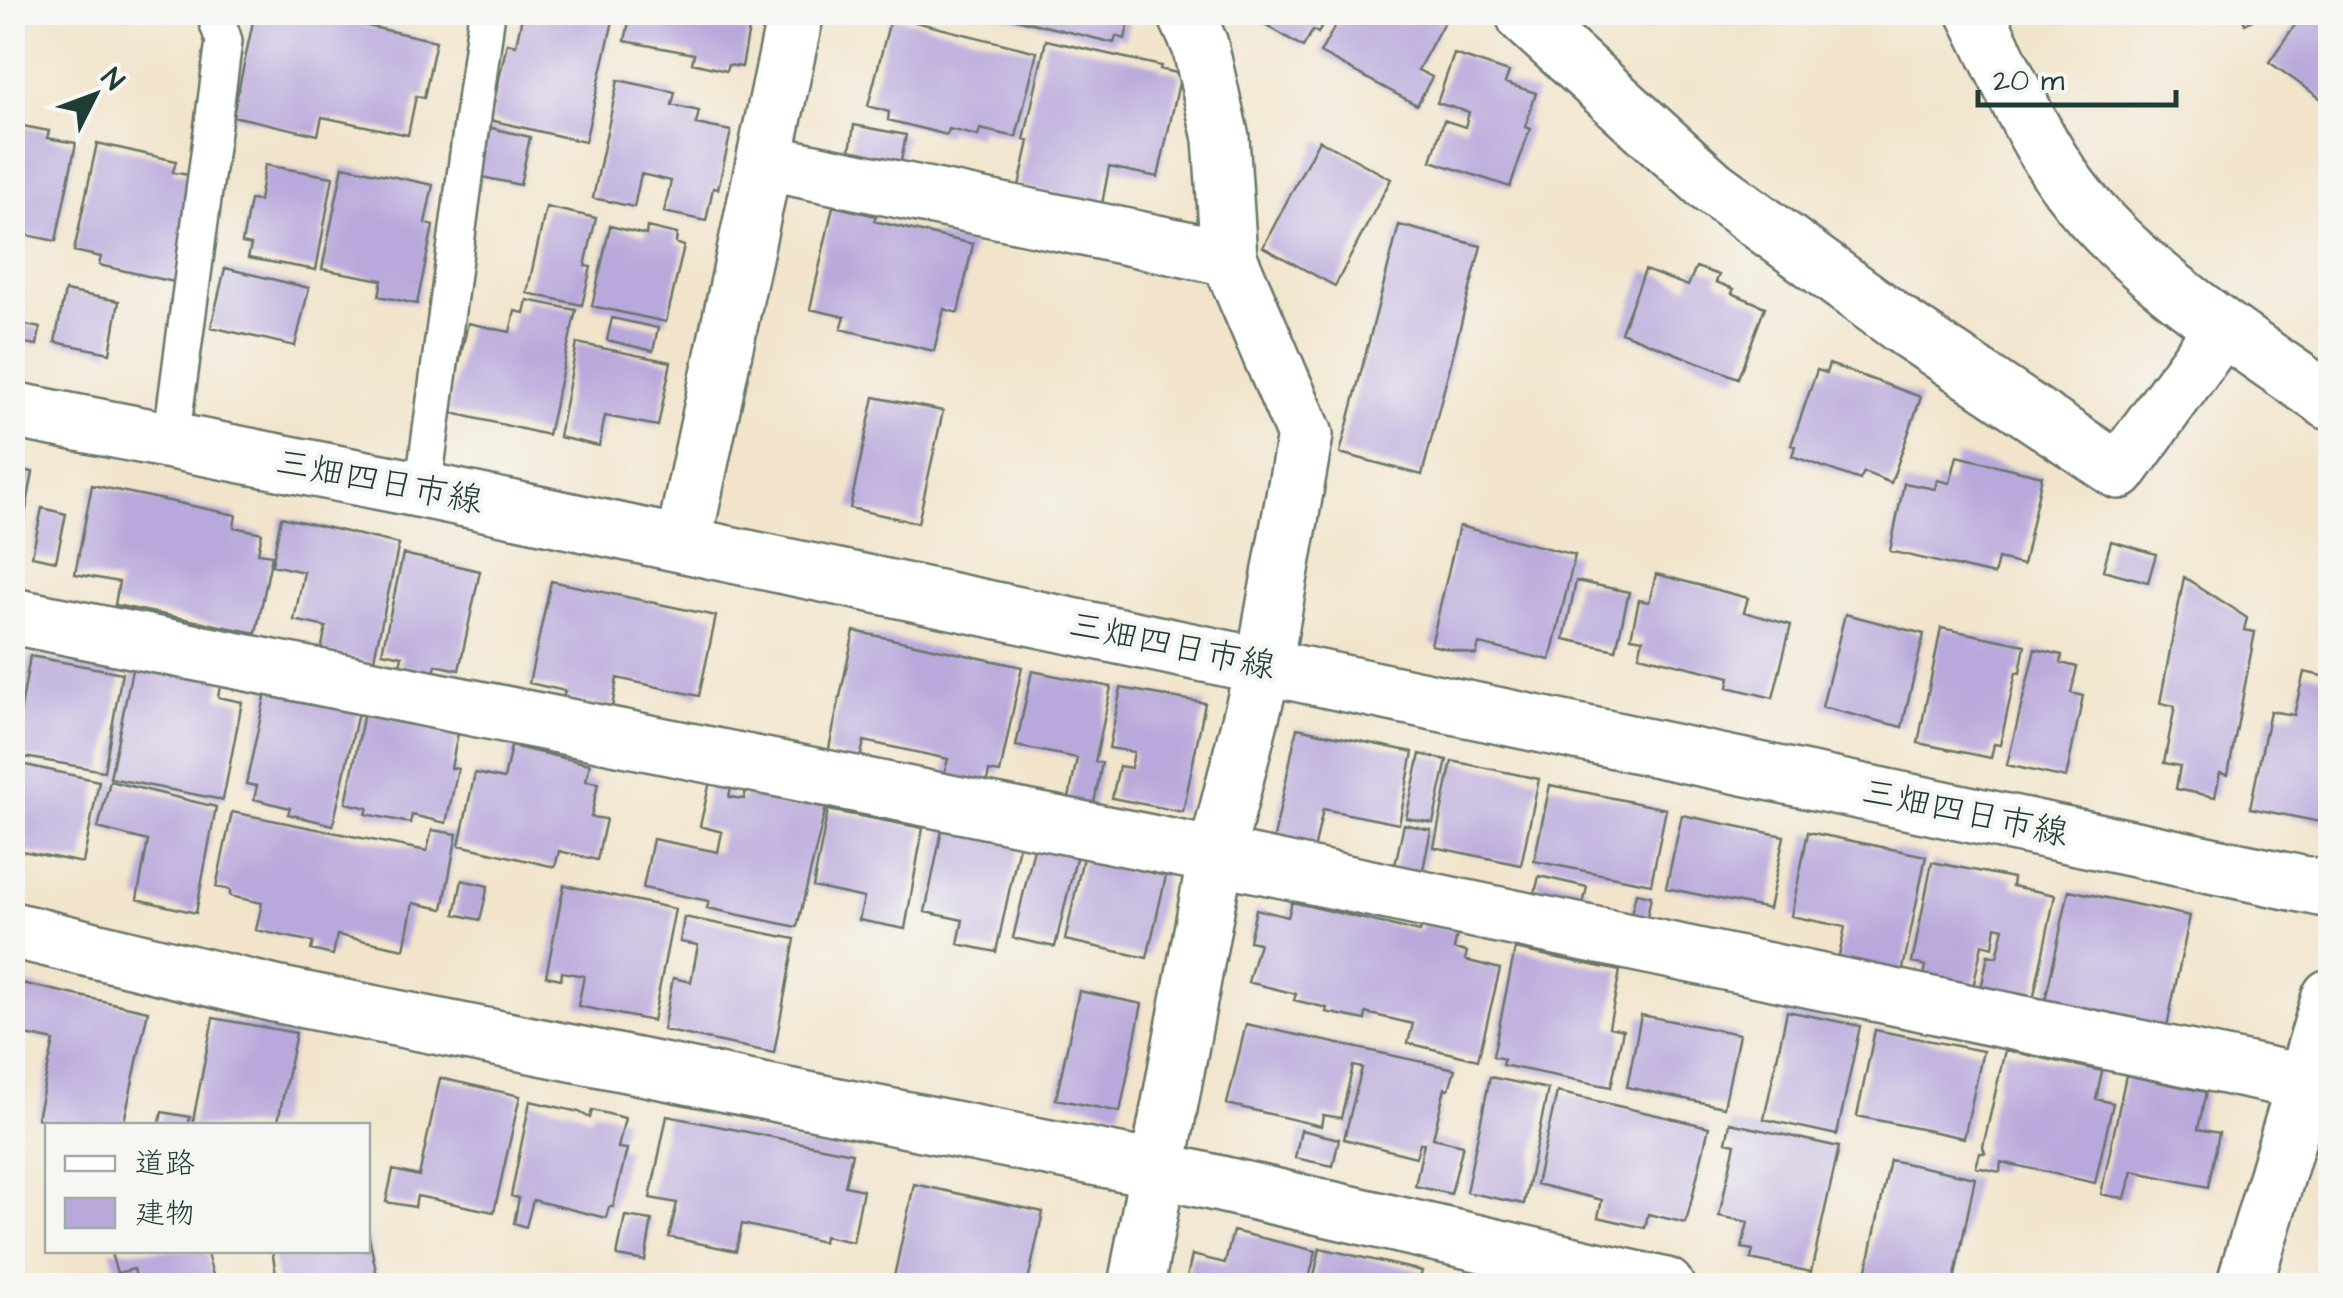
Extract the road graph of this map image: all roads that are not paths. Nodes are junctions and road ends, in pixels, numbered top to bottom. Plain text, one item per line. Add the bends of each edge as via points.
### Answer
1 (214, 12) edge
2 (487, 12) edge
3 (796, 12) edge
4 (1185, 12) edge
5 (1528, 12) edge
6 (1975, 12) edge
7 (764, 162) junction
8 (1228, 258) junction
9 (2223, 328) junction
10 (2330, 402) edge
11 (12, 410) edge
12 (171, 440) junction
13 (423, 490) junction
14 (684, 544) junction
15 (12, 616) edge
16 (1264, 665) junction
17 (1216, 856) junction
18 (2330, 890) edge
19 (12, 930) edge
20 (2330, 997) edge
21 (2306, 1083) junction
22 (1158, 1170) junction
23 (1136, 1286) edge
24 (1666, 1286) edge
25 (2244, 1286) edge

1 - 12 lane via 224,41
2 - 13 lane
3 - 7 street
4 - 8 street via 1200,45 1220,138
5 - 9 street via 1524,17 1712,187 1902,326 2119,471
6 - 9 street via 2072,190 2132,254
7 - 8 street
7 - 14 street
8 - 16 street via 1305,435
9 - 10 street
11 - 12 street, 三畑四日市線
12 - 13 street, 三畑四日市線
13 - 14 street, 三畑四日市線
14 - 16 street, 三畑四日市線
15 - 17 street
16 - 17 street
16 - 18 street, 三畑四日市線
17 - 21 street
17 - 22 street
19 - 22 street via 275,994
20 - 21 street
21 - 25 street
22 - 23 street
22 - 24 street

